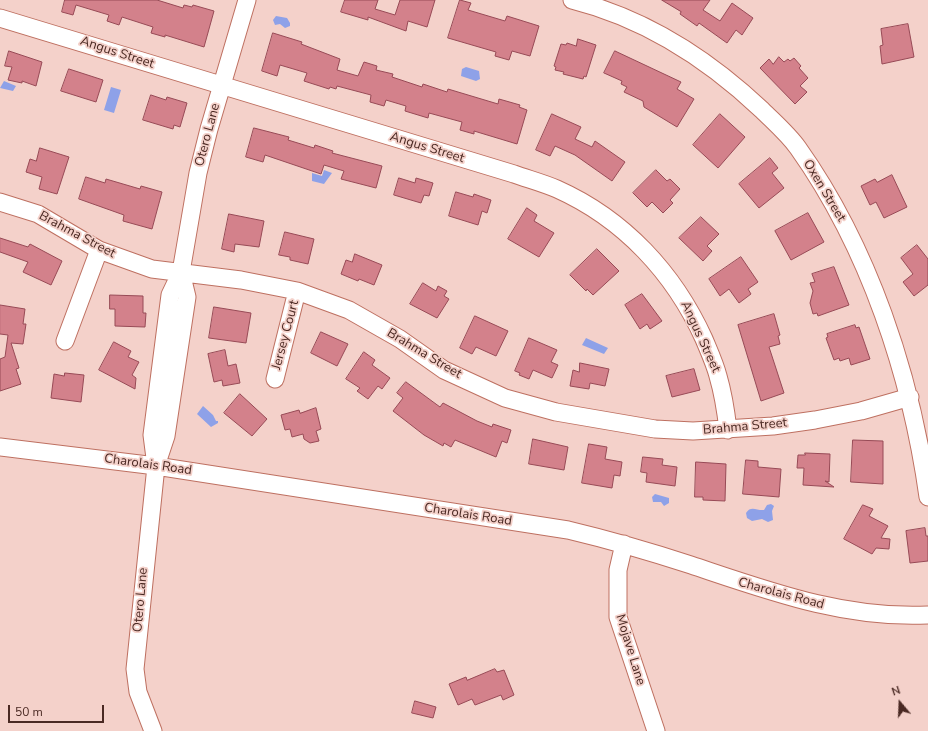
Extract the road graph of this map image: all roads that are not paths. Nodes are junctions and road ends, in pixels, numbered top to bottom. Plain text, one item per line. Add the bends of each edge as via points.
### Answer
1 (247, 0) edge
2 (572, 0) edge
3 (0, 18) edge
4 (221, 87) junction
5 (0, 202) edge
6 (99, 250) junction
7 (181, 272) junction
8 (298, 290) junction
9 (65, 342) dead end
10 (275, 379) dead end
11 (910, 397) junction
12 (728, 430) junction
13 (0, 447) edge
14 (156, 466) junction
15 (928, 497) edge
16 (624, 544) junction
17 (928, 615) edge
18 (153, 731) edge
19 (656, 731) edge

1 - 4 street, Otero Lane
2 - 11 street, Oxen Street via 628,19 709,64 744,93 797,146 829,196 852,239 891,339
3 - 4 street, Angus Street
4 - 7 street, Otero Lane via 198,173
4 - 12 street, Angus Street via 557,188 594,209 627,233 653,259 676,288 694,317 718,375
5 - 6 street, Brahma Street via 38,214
6 - 7 street, Brahma Street via 152,269
6 - 9 street
7 - 8 street, Brahma Street
7 - 14 street, Otero Lane via 170,295 152,435
8 - 10 street, Jersey Court
8 - 12 street, Brahma Street via 349,310 400,339 444,370 505,398 556,412 656,429
11 - 12 street, Brahma Street via 861,411 815,420
11 - 15 street, Oxen Street via 921,446
13 - 14 street, Charolais Road
14 - 16 street, Charolais Road via 568,530
14 - 18 street, Otero Lane via 135,669 138,692
16 - 17 street, Charolais Road via 756,588 809,602 848,611
16 - 19 street, Mojave Lane via 618,570 618,617

